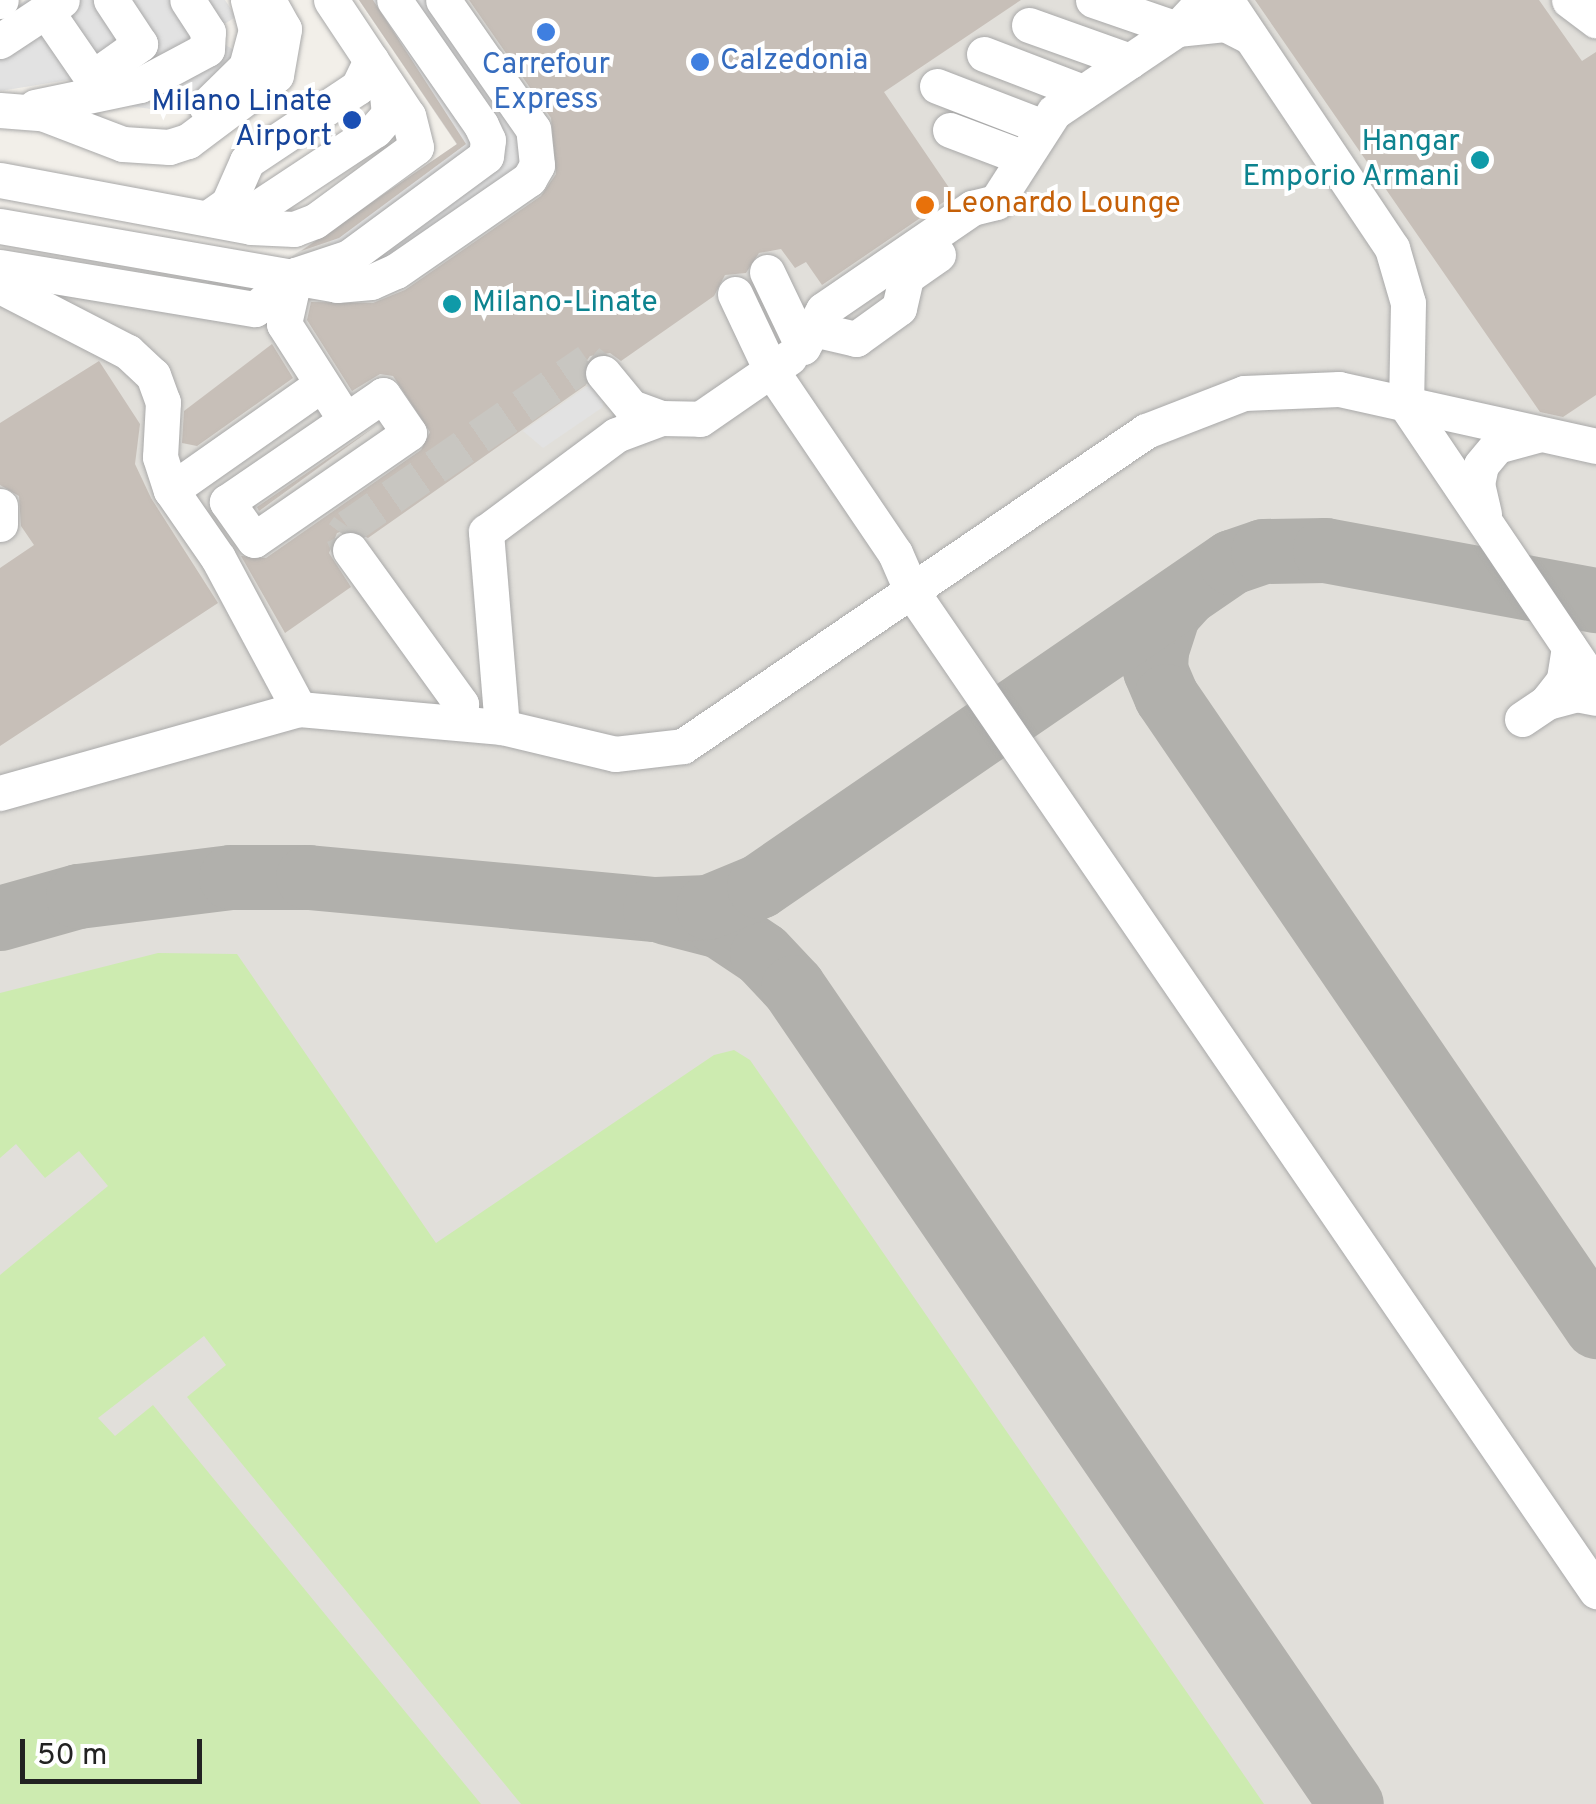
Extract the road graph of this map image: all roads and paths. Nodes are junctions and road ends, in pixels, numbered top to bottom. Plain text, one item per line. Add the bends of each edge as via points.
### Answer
1 (111, 0) edge
2 (187, 0) edge
3 (248, 0) edge
4 (268, 0) edge
5 (331, 0) edge
6 (394, 0) edge
7 (443, 0) edge
8 (1094, 0) edge
9 (1149, 0) edge
10 (1226, 0) edge
11 (1569, 0) edge
12 (54, 6) edge
13 (1596, 20) edge
14 (1250, 37) junction
15 (0, 41) edge
16 (1149, 46) edge
17 (379, 72) junction
18 (92, 78) junction
19 (13, 107) edge
20 (1038, 134) junction
21 (0, 180) edge
22 (996, 202) junction
23 (212, 215) junction
24 (0, 226) edge
25 (0, 246) edge
26 (0, 267) edge
27 (295, 275) junction
28 (0, 286) edge
29 (241, 306) junction
30 (788, 358) junction
31 (603, 373) dead end
32 (328, 402) junction
33 (1406, 405) junction
34 (646, 413) junction
35 (1542, 434) junction
36 (1596, 446) edge
37 (170, 490) junction
38 (0, 506) edge
39 (0, 524) edge
40 (1494, 538) junction
41 (350, 550) dead end
42 (912, 592) junction
43 (1569, 647) junction
44 (1596, 686) edge
45 (1596, 698) edge
46 (299, 709) junction
47 (458, 722) junction
48 (502, 727) junction
49 (0, 793) edge
50 (1596, 1591) edge

1 - 18 lane via 140,44
2 - 19 lane via 208,32 206,49 140,85 64,105
3 - 19 lane via 256,30 246,67 198,111 149,123
4 - 19 lane via 284,30 276,75 188,141 123,144
5 - 17 lane
6 - 27 lane via 480,125 488,140 486,156 349,257
7 - 27 lane via 533,129 538,164 529,179 396,271 355,285
8 - 16 lane
9 - 16 lane
10 - 14 lane
11 - 13 lane
12 - 15 lane
12 - 18 lane
14 - 16 lane via 1224,24
14 - 33 lane via 1392,248 1408,303
16 - 16 lane via 1018,32
16 - 20 lane
17 - 23 lane via 247,161 228,204
17 - 23 lane via 416,132 416,147 405,159 294,229 251,227
18 - 19 lane
20 - 20 lane via 943,99
20 - 22 lane
21 - 23 lane
22 - 30 lane via 972,208 823,310
22 - 30 lane via 986,222 906,277 899,308 856,339
24 - 27 lane
25 - 29 lane via 246,285
26 - 29 lane
27 - 29 lane via 255,308
27 - 32 lane via 284,324
28 - 37 lane via 128,352 154,375 162,402 160,457
30 - 30 lane via 742,289
30 - 34 lane via 700,419
30 - 42 lane
31 - 34 lane
32 - 32 lane via 227,502 254,540 409,433 383,395
32 - 37 lane
33 - 35 lane
33 - 40 lane
33 - 42 lane via 1339,389 1278,388 1177,414
34 - 48 lane via 492,522 483,542
35 - 36 lane
35 - 40 lane via 1517,436 1481,466 1480,505
37 - 46 lane via 218,558
38 - 39 lane
40 - 43 lane
41 - 47 lane via 461,704
42 - 48 lane via 684,746 615,754
42 - 50 lane
43 - 44 lane
43 - 45 lane via 1564,680 1534,711 1576,694
46 - 47 lane
46 - 49 lane
47 - 48 lane

